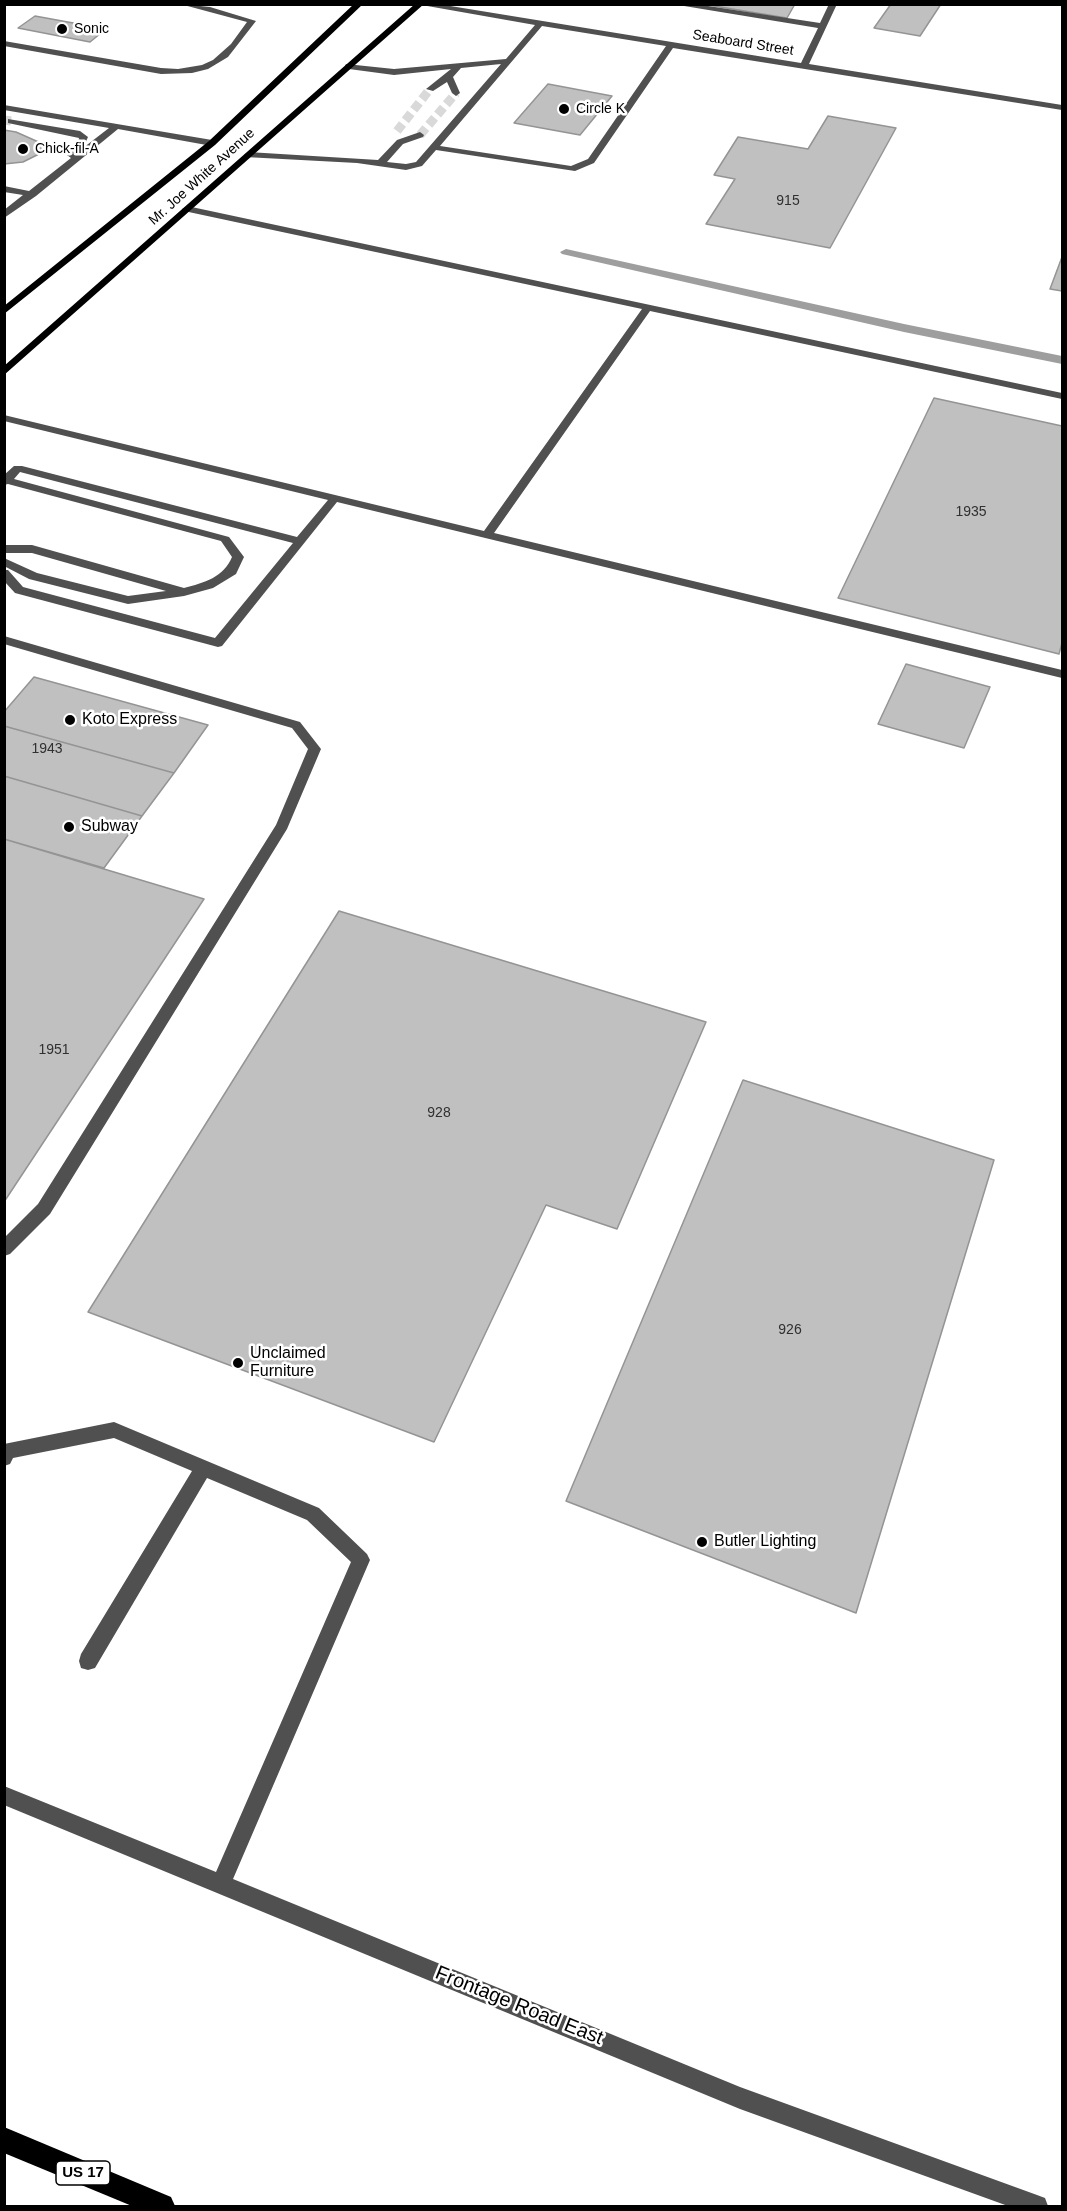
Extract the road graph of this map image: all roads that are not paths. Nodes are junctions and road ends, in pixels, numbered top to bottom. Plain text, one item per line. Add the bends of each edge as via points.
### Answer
1 (184, 4) edge
2 (359, 4) edge
3 (420, 4) edge
4 (676, 4) edge
5 (833, 4) edge
6 (540, 24) junction
7 (823, 26) junction
8 (4, 44) edge
9 (671, 45) junction
10 (507, 61) junction
11 (349, 66) junction
12 (458, 66) junction
13 (804, 66) junction
14 (449, 77) junction
15 (430, 89) tunnel mouth
16 (456, 93) dead end
17 (4, 107) tunnel mouth
18 (1062, 108) edge
19 (11, 121) tunnel mouth
20 (115, 127) junction
21 (397, 131) dead end
22 (420, 135) tunnel mouth
23 (400, 142) junction
24 (212, 143) junction
25 (432, 147) junction
26 (248, 155) junction
27 (381, 163) junction
28 (57, 174) junction
29 (4, 189) edge
30 (33, 194) junction
31 (187, 209) junction
32 (4, 215) edge
33 (648, 307) junction
34 (4, 311) edge
35 (4, 372) edge
36 (1062, 396) edge
37 (4, 418) edge
38 (5, 481) edge
39 (335, 498) junction
40 (487, 534) junction
41 (299, 541) junction
42 (4, 549) edge
43 (4, 561) edge
44 (4, 573) edge
45 (184, 592) junction
46 (4, 640) edge
47 (1062, 674) edge
48 (4, 1249) edge
49 (4, 1458) edge
50 (203, 1468) junction
51 (88, 1661) dead end
52 (4, 1795) edge
53 (221, 1884) junction
54 (4, 2140) edge
55 (162, 2206) edge
56 (1037, 2206) edge

1 - 8 street via 252,21 238,44 219,62 183,72
2 - 24 main road, Mr. Joe White Avenue
3 - 6 street, Seaboard Street
3 - 11 main road, Mr. Joe White Avenue
4 - 7 street
5 - 7 street
6 - 9 street, Seaboard Street
6 - 10 street
7 - 13 street
9 - 13 street, Seaboard Street
9 - 25 street via 591,161 572,169
10 - 12 street
10 - 25 street
11 - 12 street via 394,72
11 - 26 main road, Mr. Joe White Avenue
12 - 14 street
13 - 18 street, Seaboard Street
14 - 15 street
14 - 16 street
17 - 20 street
19 - 28 street via 84,137
20 - 24 street
20 - 28 street
21 - 23 street
22 - 23 street
23 - 27 street
24 - 34 main road, Mr. Joe White Avenue
25 - 27 street via 419,164
26 - 27 street
26 - 31 main road, Mr. Joe White Avenue
28 - 30 street
29 - 30 street
30 - 32 street
31 - 33 street
31 - 35 main road, Mr. Joe White Avenue
33 - 36 street
33 - 40 street
37 - 39 street
38 - 41 street via 18,468
38 - 45 street via 225,538 238,557 232,572 209,585
39 - 40 street
39 - 41 street
40 - 47 street
41 - 44 street via 218,643 19,590
42 - 45 street via 32,549
43 - 45 street via 33,576 128,600
46 - 48 street via 296,726 315,748 282,826 44,1209
49 - 50 street via 8,1451 114,1430
50 - 51 street
50 - 53 street via 312,1514 361,1560
52 - 53 street, Frontage Road East
53 - 56 street, Frontage Road East via 740,2097
54 - 55 highway, US 17

